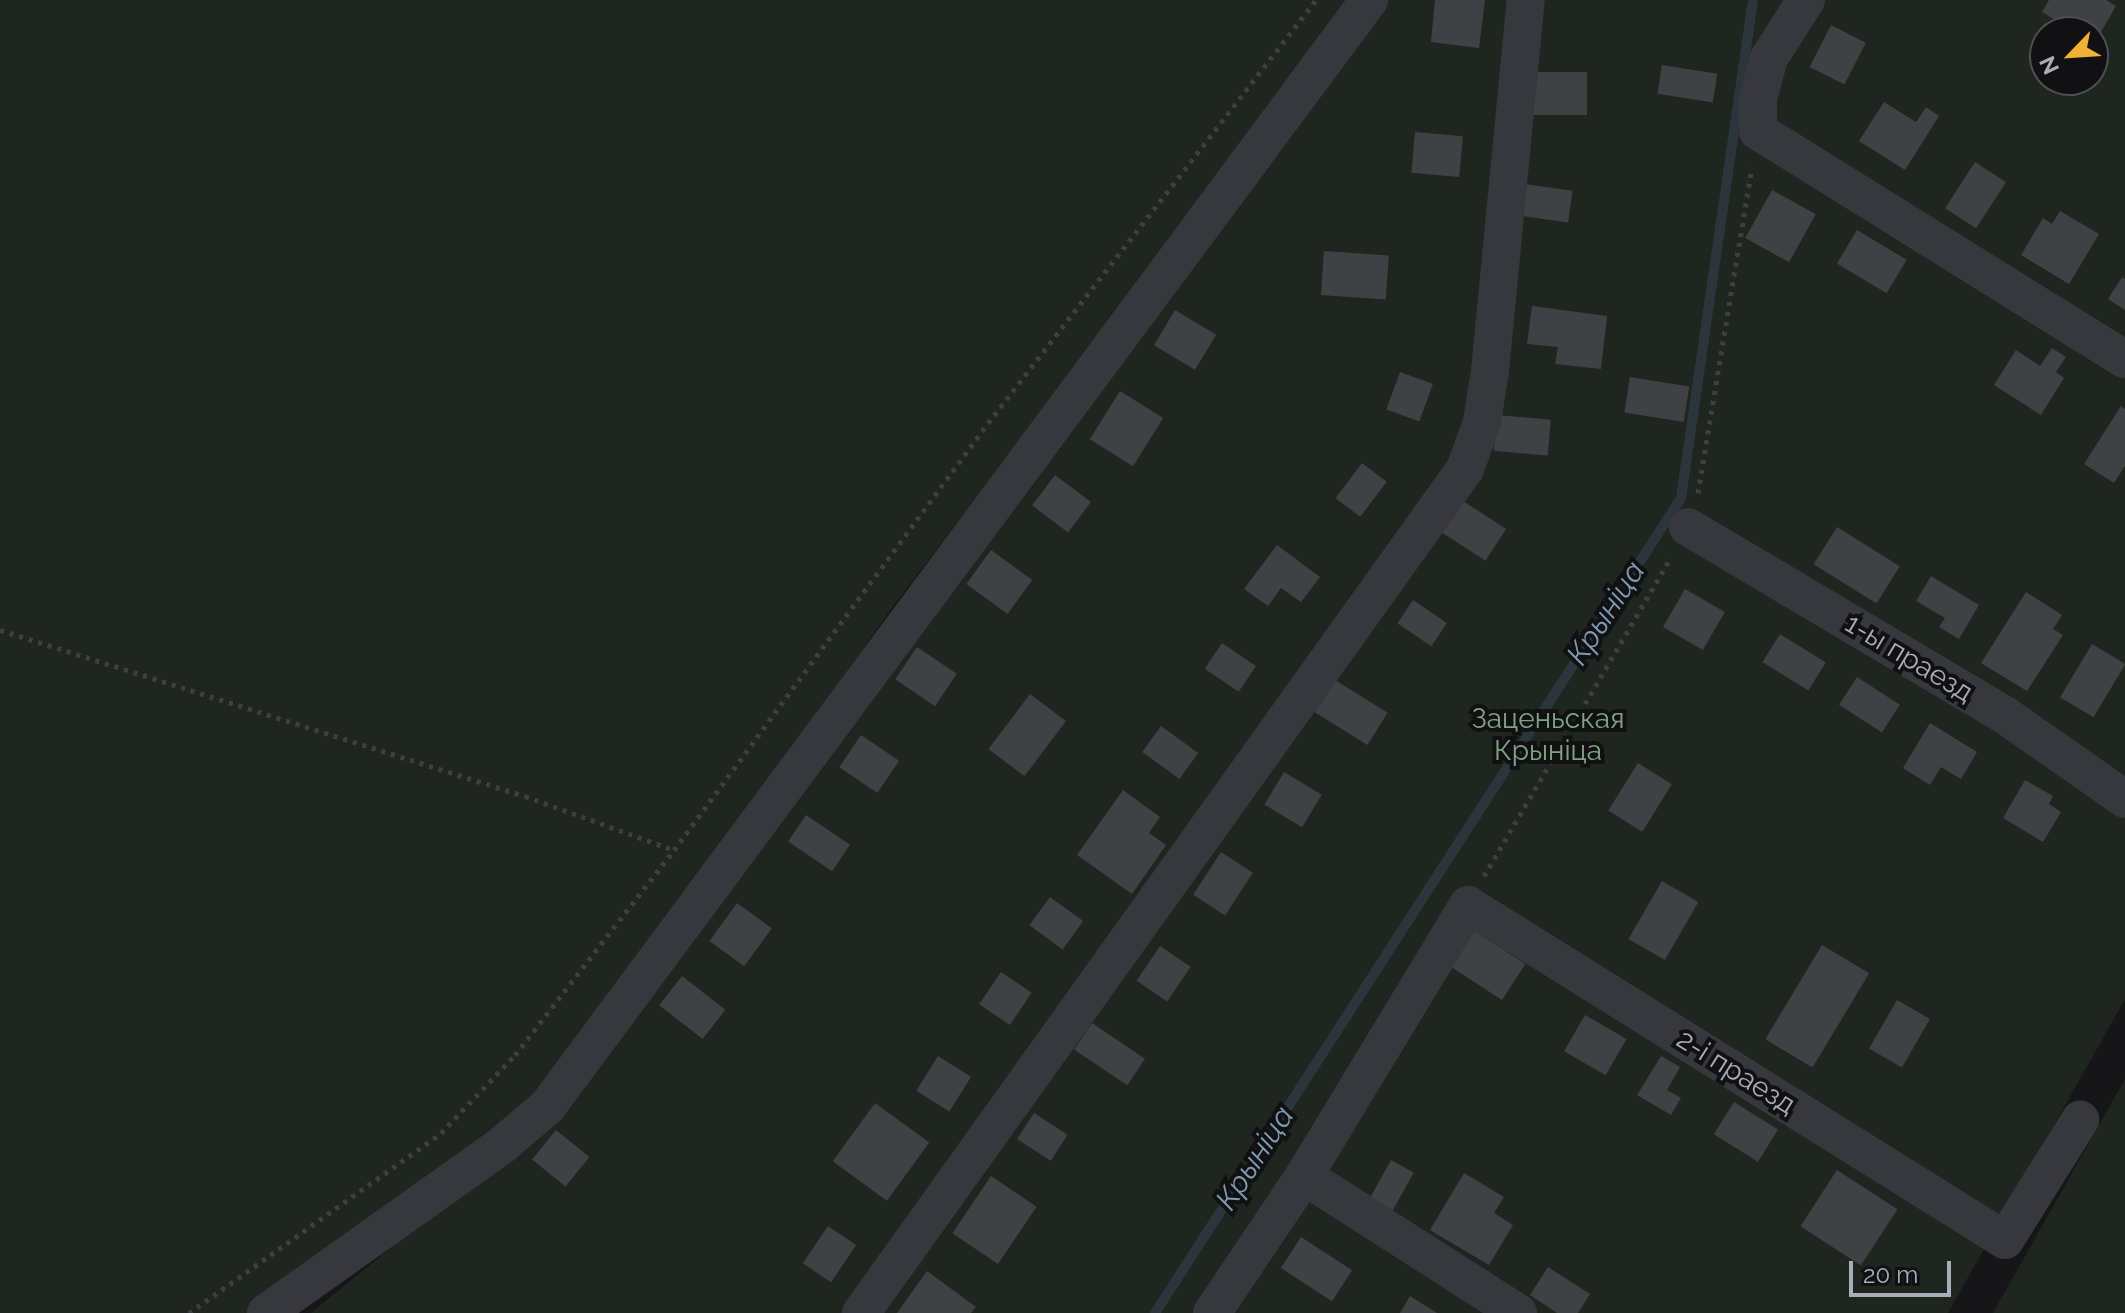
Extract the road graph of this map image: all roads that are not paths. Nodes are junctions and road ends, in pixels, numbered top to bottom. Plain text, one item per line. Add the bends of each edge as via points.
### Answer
1 (1369, 0) edge
2 (1526, 0) edge
3 (1806, 0) edge
4 (2125, 359) edge
5 (1688, 527) road end
6 (2125, 799) edge
7 (2080, 1120) dead end
8 (1304, 1176) junction
9 (266, 1313) edge
10 (861, 1313) edge
11 (1212, 1313) edge
12 (1518, 1313) edge

1 - 9 street via 547,1107 502,1145
2 - 10 street via 1490,371 1482,422 1465,469
3 - 4 street via 1769,58 1758,99 1758,131
5 - 6 street, 1-ы праезд via 2006,716
7 - 8 street, 2-і праезд via 2005,1240 1468,905
8 - 11 street
8 - 12 street

